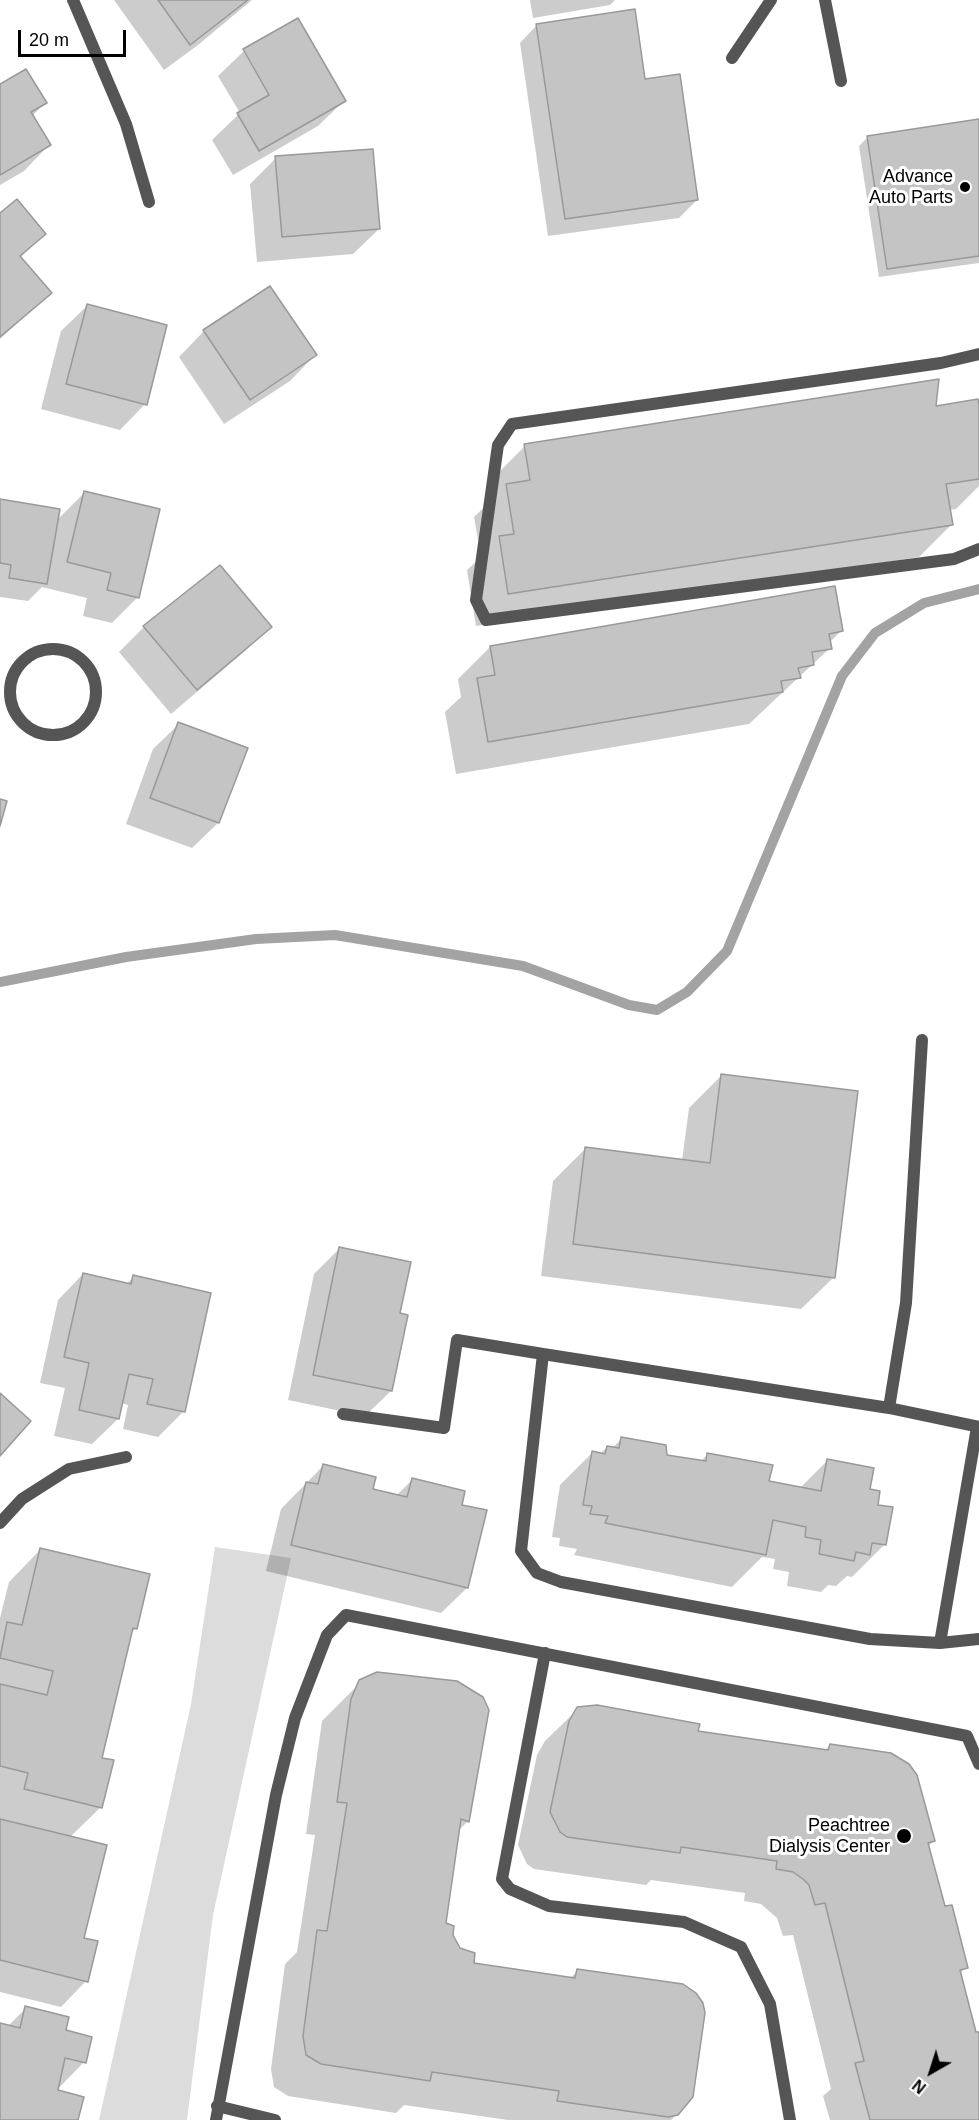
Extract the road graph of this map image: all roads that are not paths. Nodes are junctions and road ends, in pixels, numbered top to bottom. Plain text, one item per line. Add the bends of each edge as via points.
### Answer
1 (73, 0) edge
2 (771, 0) edge
3 (825, 0) edge
4 (732, 58) dead end
5 (841, 81) dead end
6 (149, 202) dead end
7 (979, 354) edge
8 (979, 549) edge
9 (5, 684) edge
10 (922, 1040) dead end
11 (543, 1354) junction
12 (889, 1408) junction
13 (343, 1414) dead end
14 (978, 1427) edge
15 (126, 1457) dead end
16 (0, 1523) edge
17 (979, 1638) edge
18 (940, 1643) junction
19 (545, 1653) junction
20 (979, 1764) edge
21 (218, 2106) junction
22 (216, 2120) edge
23 (275, 2120) edge
24 (790, 2120) edge

1 - 6 street via 126,124
2 - 4 street
3 - 5 street
7 - 8 street via 941,363 512,424 498,445 476,600 486,620 954,559
9 - 9 street via 14,712 35,732 63,734 76,729 94,706 96,692 88,665 63,650 49,648 23,659
10 - 12 street via 906,1303
11 - 12 street
11 - 13 street via 457,1340 444,1428
11 - 18 street via 520,1551 537,1573 561,1582 870,1640
12 - 14 street
14 - 18 street
15 - 16 street via 69,1470 22,1499
17 - 18 street
19 - 20 street via 967,1736
19 - 21 street via 346,1615 327,1635 295,1718 276,1795
19 - 24 street via 502,1879 510,1888 549,1906 684,1922 741,1947 770,2004
21 - 22 street
21 - 23 street

